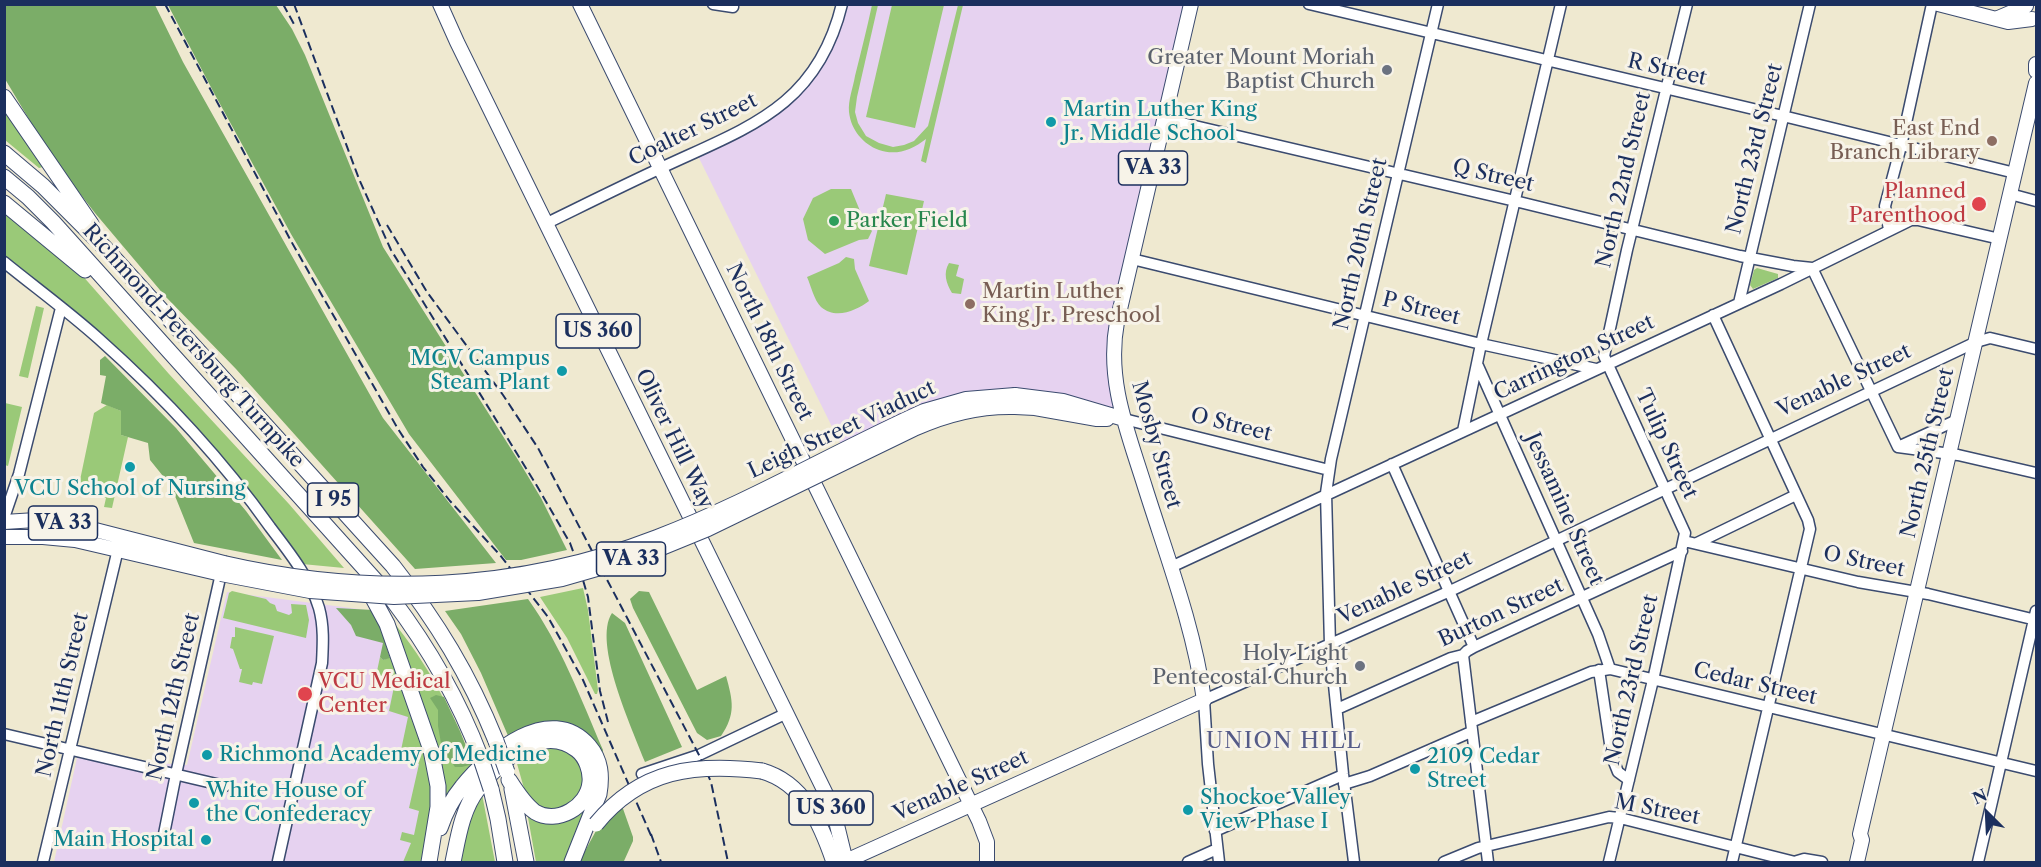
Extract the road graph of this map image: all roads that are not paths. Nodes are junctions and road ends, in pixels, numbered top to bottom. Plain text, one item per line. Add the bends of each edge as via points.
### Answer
1 (440, 4) edge
2 (580, 4) edge
3 (713, 4) edge
4 (733, 4) edge
5 (842, 4) edge
6 (1191, 4) edge
7 (1438, 4) edge
8 (1562, 4) edge
9 (1687, 4) edge
10 (1810, 4) edge
11 (1932, 4) edge
12 (1938, 4) edge
13 (1313, 5) edge
14 (2026, 5) edge
15 (1998, 18) junction
16 (2035, 20) edge
17 (1431, 34) junction
18 (1548, 62) junction
19 (2037, 64) edge
20 (2037, 71) edge
21 (2037, 83) edge
22 (1665, 90) junction
23 (4, 96) edge
24 (1783, 116) junction
25 (1165, 119) junction
26 (1901, 146) junction
27 (4, 153) edge
28 (660, 168) junction
29 (2015, 173) junction
30 (1397, 174) junction
31 (4, 177) edge
32 (2010, 194) junction
33 (1515, 201) junction
34 (2037, 201) edge
35 (4, 203) edge
36 (545, 224) junction
37 (1632, 230) junction
38 (1889, 231) junction
39 (2000, 239) junction
40 (1748, 258) junction
41 (1132, 259) junction
42 (4, 262) edge
43 (1812, 268) junction
44 (137, 283) junction
45 (125, 303) junction
46 (1739, 303) junction
47 (61, 308) junction
48 (1365, 314) junction
49 (1713, 315) junction
50 (1976, 342) junction
51 (1481, 344) junction
52 (2037, 349) edge
53 (1608, 364) junction
54 (1478, 366) junction
55 (1596, 369) junction
56 (1872, 392) junction
57 (1500, 414) junction
58 (1124, 419) junction
59 (1957, 420) junction
60 (1463, 431) junction
61 (1770, 440) junction
62 (1898, 447) junction
63 (1949, 453) junction
64 (1392, 464) junction
65 (1329, 470) junction
66 (2037, 473) edge
67 (1665, 489) junction
68 (1326, 493) junction
69 (1796, 495) junction
70 (315, 513) junction
71 (4, 520) edge
72 (4, 537) edge
73 (1556, 540) junction
74 (119, 543) junction
75 (1697, 544) junction
76 (1683, 546) junction
77 (1171, 567) junction
78 (223, 568) junction
79 (1801, 568) junction
80 (1450, 591) junction
81 (1916, 593) junction
82 (1582, 598) junction
83 (2036, 617) edge
84 (1330, 645) junction
85 (1474, 647) junction
86 (1463, 655) junction
87 (1604, 669) junction
88 (1653, 680) junction
89 (1204, 700) junction
90 (1767, 707) junction
91 (1337, 710) junction
92 (785, 714) junction
93 (1471, 727) junction
94 (4, 734) edge
95 (1884, 735) junction
96 (70, 749) junction
97 (2000, 762) junction
98 (2037, 771) edge
99 (176, 774) junction
100 (642, 774) dead end
101 (508, 776) junction
102 (1343, 779) junction
103 (1629, 780) junction
104 (225, 786) dead end
105 (971, 804) junction
106 (1620, 818) junction
107 (1215, 831) junction
108 (1860, 834) junction
109 (163, 839) dead end
110 (1486, 846) junction
111 (1736, 847) junction
112 (1217, 849) junction
113 (431, 855) edge
114 (278, 861) dead end
115 (43, 862) edge
116 (453, 862) edge
117 (505, 862) edge
118 (526, 862) edge
119 (572, 862) edge
120 (842, 862) edge
121 (987, 862) edge
122 (1188, 862) edge
123 (1219, 862) edge
124 (1354, 862) edge
125 (1444, 862) edge
126 (1488, 862) edge
127 (1609, 862) edge
128 (1732, 862) edge
129 (1795, 862) edge
130 (1822, 862) edge
131 (1849, 862) edge
132 (1857, 862) edge
133 (1978, 862) edge

1 - 36 main road, Oliver Hill Way / US 360
2 - 28 main road, North 18th Street
3 - 4 street
5 - 28 street, Coalter Street via 821,59 787,100 742,131
6 - 25 main road, Mosby Street / VA 33
7 - 17 street, North 20th Street
8 - 18 street
9 - 22 street, North 22nd Street
10 - 24 street, North 23rd Street
11 - 26 street
12 - 15 main road
13 - 17 street, R Street
14 - 15 main road
14 - 16 main road
15 - 16 main road via 2008,22
17 - 18 street, R Street
17 - 30 street, North 20th Street
18 - 22 street, R Street
18 - 33 street
19 - 20 main road
21 - 29 main road, North 25th Street
22 - 24 street, R Street
22 - 37 street, North 22nd Street
23 - 44 highway via 83,213
24 - 26 street, R Street
24 - 40 street, North 23rd Street
25 - 30 street, Q Street
25 - 41 main road, Mosby Street / VA 33
26 - 29 street, R Street
26 - 38 street via 1885,206
27 - 44 highway, Richmond-Petersburg Turnpike / I 95 via 44,186
28 - 36 street, Coalter Street
28 - 105 main road, North 18th Street
29 - 32 main road, North 25th Street
30 - 33 street, Q Street
30 - 48 street, North 20th Street
31 - 45 highway, Richmond-Petersburg Turnpike / I 95 via 53,222
32 - 34 street
32 - 39 main road, North 25th Street
33 - 37 street, Q Street
33 - 51 street
35 - 45 highway
36 - 92 main road, Oliver Hill Way / US 360
37 - 40 street, Q Street
37 - 53 street, North 22nd Street via 1605,345
38 - 39 street, Carrington Street via 1918,220
38 - 43 street, Carrington Street
39 - 50 main road, North 25th Street
40 - 43 street, Q Street
40 - 46 street, North 23rd Street
41 - 48 street, P Street
41 - 58 main road, Mosby Street / VA 33 via 1113,349 1114,376
42 - 47 street
43 - 46 street, Carrington Street
43 - 56 street
44 - 101 highway, Richmond-Petersburg Turnpike / I 95, bridge via 420,600 461,664
45 - 70 highway, Richmond-Petersburg Turnpike / I 95
46 - 49 street, Carrington Street
47 - 71 street
47 - 114 street via 99,338 180,416 212,453 296,562 319,609 323,638 320,675
48 - 51 street, P Street
48 - 65 street, North 20th Street
49 - 53 street, Carrington Street
49 - 61 street
50 - 52 street via 1990,338
50 - 56 street, Venable Street
50 - 59 main road, North 25th Street
51 - 54 street
51 - 55 street, P Street
53 - 55 street, Carrington Street
53 - 67 street, Tulip Street
54 - 57 street, Jessamine Street
54 - 60 street
55 - 57 street, Carrington Street
56 - 61 street, Venable Street
56 - 62 street
57 - 60 street, Carrington Street
57 - 73 street, Jessamine Street
58 - 65 street, O Street
58 - 77 main road, Mosby Street
58 - 78 main road, Leigh Street Viaduct / VA 33, bridge via 1064,401 972,398 924,411 683,527 621,550 550,569 467,582 384,585
59 - 62 street
59 - 63 main road, North 25th Street
60 - 64 street, Carrington Street
61 - 67 street, Venable Street
61 - 69 street
62 - 63 street
63 - 66 street
63 - 81 main road, North 25th Street
64 - 68 street, Carrington Street
64 - 80 street
65 - 68 street, North 20th Street
67 - 73 street, Venable Street
67 - 76 street, Tulip Street via 1684,530
68 - 77 street, Carrington Street
68 - 84 street, North 20th Street
69 - 75 street
69 - 79 street via 1810,529
70 - 113 highway via 379,607 421,720 438,786
70 - 117 highway, Richmond-Petersburg Turnpike / I 95, bridge via 376,580 418,634 456,699 491,789
71 - 74 main road, VA 33 via 55,522
72 - 74 main road, VA 33
73 - 80 street, Venable Street
73 - 82 street, Jessamine Street
74 - 78 main road, VA 33
74 - 96 street, North 11th Street
75 - 76 street, O Street
75 - 79 street, O Street
76 - 82 street, Burton Street
76 - 88 street, North 23rd Street
77 - 89 main road, Mosby Street via 1195,647
78 - 99 street, North 12th Street
79 - 81 street, O Street
79 - 90 street
80 - 84 street, Venable Street
80 - 85 street
81 - 83 street, O Street
81 - 95 main road, North 25th Street
82 - 85 street, Burton Street
82 - 87 street, Jessamine Street via 1606,653
83 - 97 street
84 - 89 street, Venable Street
84 - 91 street, North 20th Street
85 - 86 street, Burton Street
86 - 91 street, Burton Street
86 - 93 street
87 - 88 street, Cedar Street
87 - 93 street
87 - 103 street, Jessamine Street via 1612,758 1618,772
88 - 90 street, Cedar Street
88 - 103 street, North 23rd Street
89 - 105 main road, Venable Street
89 - 107 street, Mosby Street
90 - 95 street, Cedar Street
90 - 111 street
91 - 102 street, North 20th Street
92 - 100 street via 699,755
92 - 120 main road, Oliver Hill Way / US 360 via 826,794 836,821
93 - 102 street via 1370,776
93 - 110 street
94 - 96 street
95 - 97 street, Cedar Street
95 - 108 main road, North 25th Street
96 - 99 street
96 - 115 street, North 11th Street
97 - 98 street, Cedar Street
97 - 133 street
99 - 104 street
99 - 109 street, North 12th Street
101 - 116 highway via 535,812 554,817 581,803 590,783 581,753 562,741 541,741 516,753 471,799
101 - 118 highway, I 95
102 - 107 street
102 - 124 street, North 20th Street
103 - 106 street, North 23rd Street
105 - 120 main road, Venable Street
105 - 121 main road, North 18th Street via 987,842
106 - 110 street, M Street via 1599,819
106 - 111 street, M Street
106 - 127 street, North 23rd Street
107 - 112 street, Mosby Street
108 - 131 main road, North 25th Street via 1855,838
108 - 132 main road, North 25th Street via 1863,840
110 - 125 street, M Street
110 - 126 street
111 - 128 street
111 - 129 street, M Street
112 - 122 street
112 - 123 street, Mosby Street
113 - 119 highway via 443,819 461,788 496,753 538,730 562,729 588,745 601,775 599,794
119 - 120 highway, bridge via 606,812 632,790 664,775 701,769 762,771 784,780 808,805
129 - 130 street, M Street

